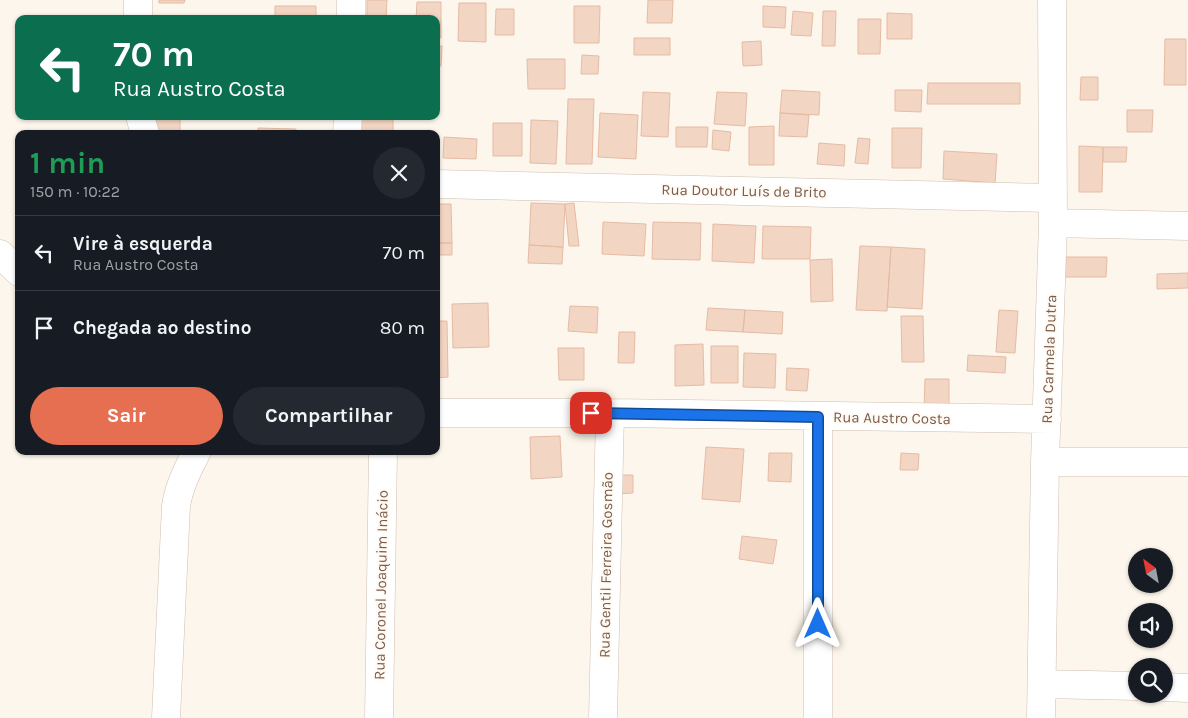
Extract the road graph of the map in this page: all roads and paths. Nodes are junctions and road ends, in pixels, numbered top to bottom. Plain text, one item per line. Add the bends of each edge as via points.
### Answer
1 (138, 0) edge
2 (351, 0) edge
3 (1052, 0) edge
4 (138, 15) edge
5 (350, 15) edge
6 (440, 184) edge
7 (1053, 210) junction
8 (1188, 226) edge
9 (0, 254) edge
10 (15, 268) edge
11 (440, 413) edge
12 (610, 413) junction
13 (818, 417) junction
14 (1047, 419) junction
15 (195, 455) edge
16 (383, 455) edge
17 (1045, 462) junction
18 (1188, 462) edge
19 (1042, 684) junction
20 (1128, 686) edge
21 (1173, 687) edge
22 (1188, 688) edge
23 (166, 718) edge
24 (379, 718) edge
25 (603, 718) edge
26 (818, 718) edge
27 (1041, 718) edge

1 - 4 street
2 - 5 street
3 - 7 street, Rua Carmela Dutra
6 - 7 street, Rua Doutor Luís de Brito
7 - 8 street, Rua Doutor Luís de Brito
7 - 14 street, Rua Carmela Dutra
9 - 10 street
11 - 12 street, Rua Austro Costa
12 - 13 street, Rua Austro Costa
12 - 25 street, Rua Gentil Ferreira Gosmão
13 - 14 street, Rua Austro Costa
13 - 26 street
14 - 17 street, Rua Carmela Dutra
15 - 23 street via 178,491 176,506
16 - 24 street, Rua Coronel Joaquim Inácio
17 - 18 street
17 - 19 street, Rua Carmela Dutra
19 - 20 street
19 - 27 street, Rua Carmela Dutra
21 - 22 street

